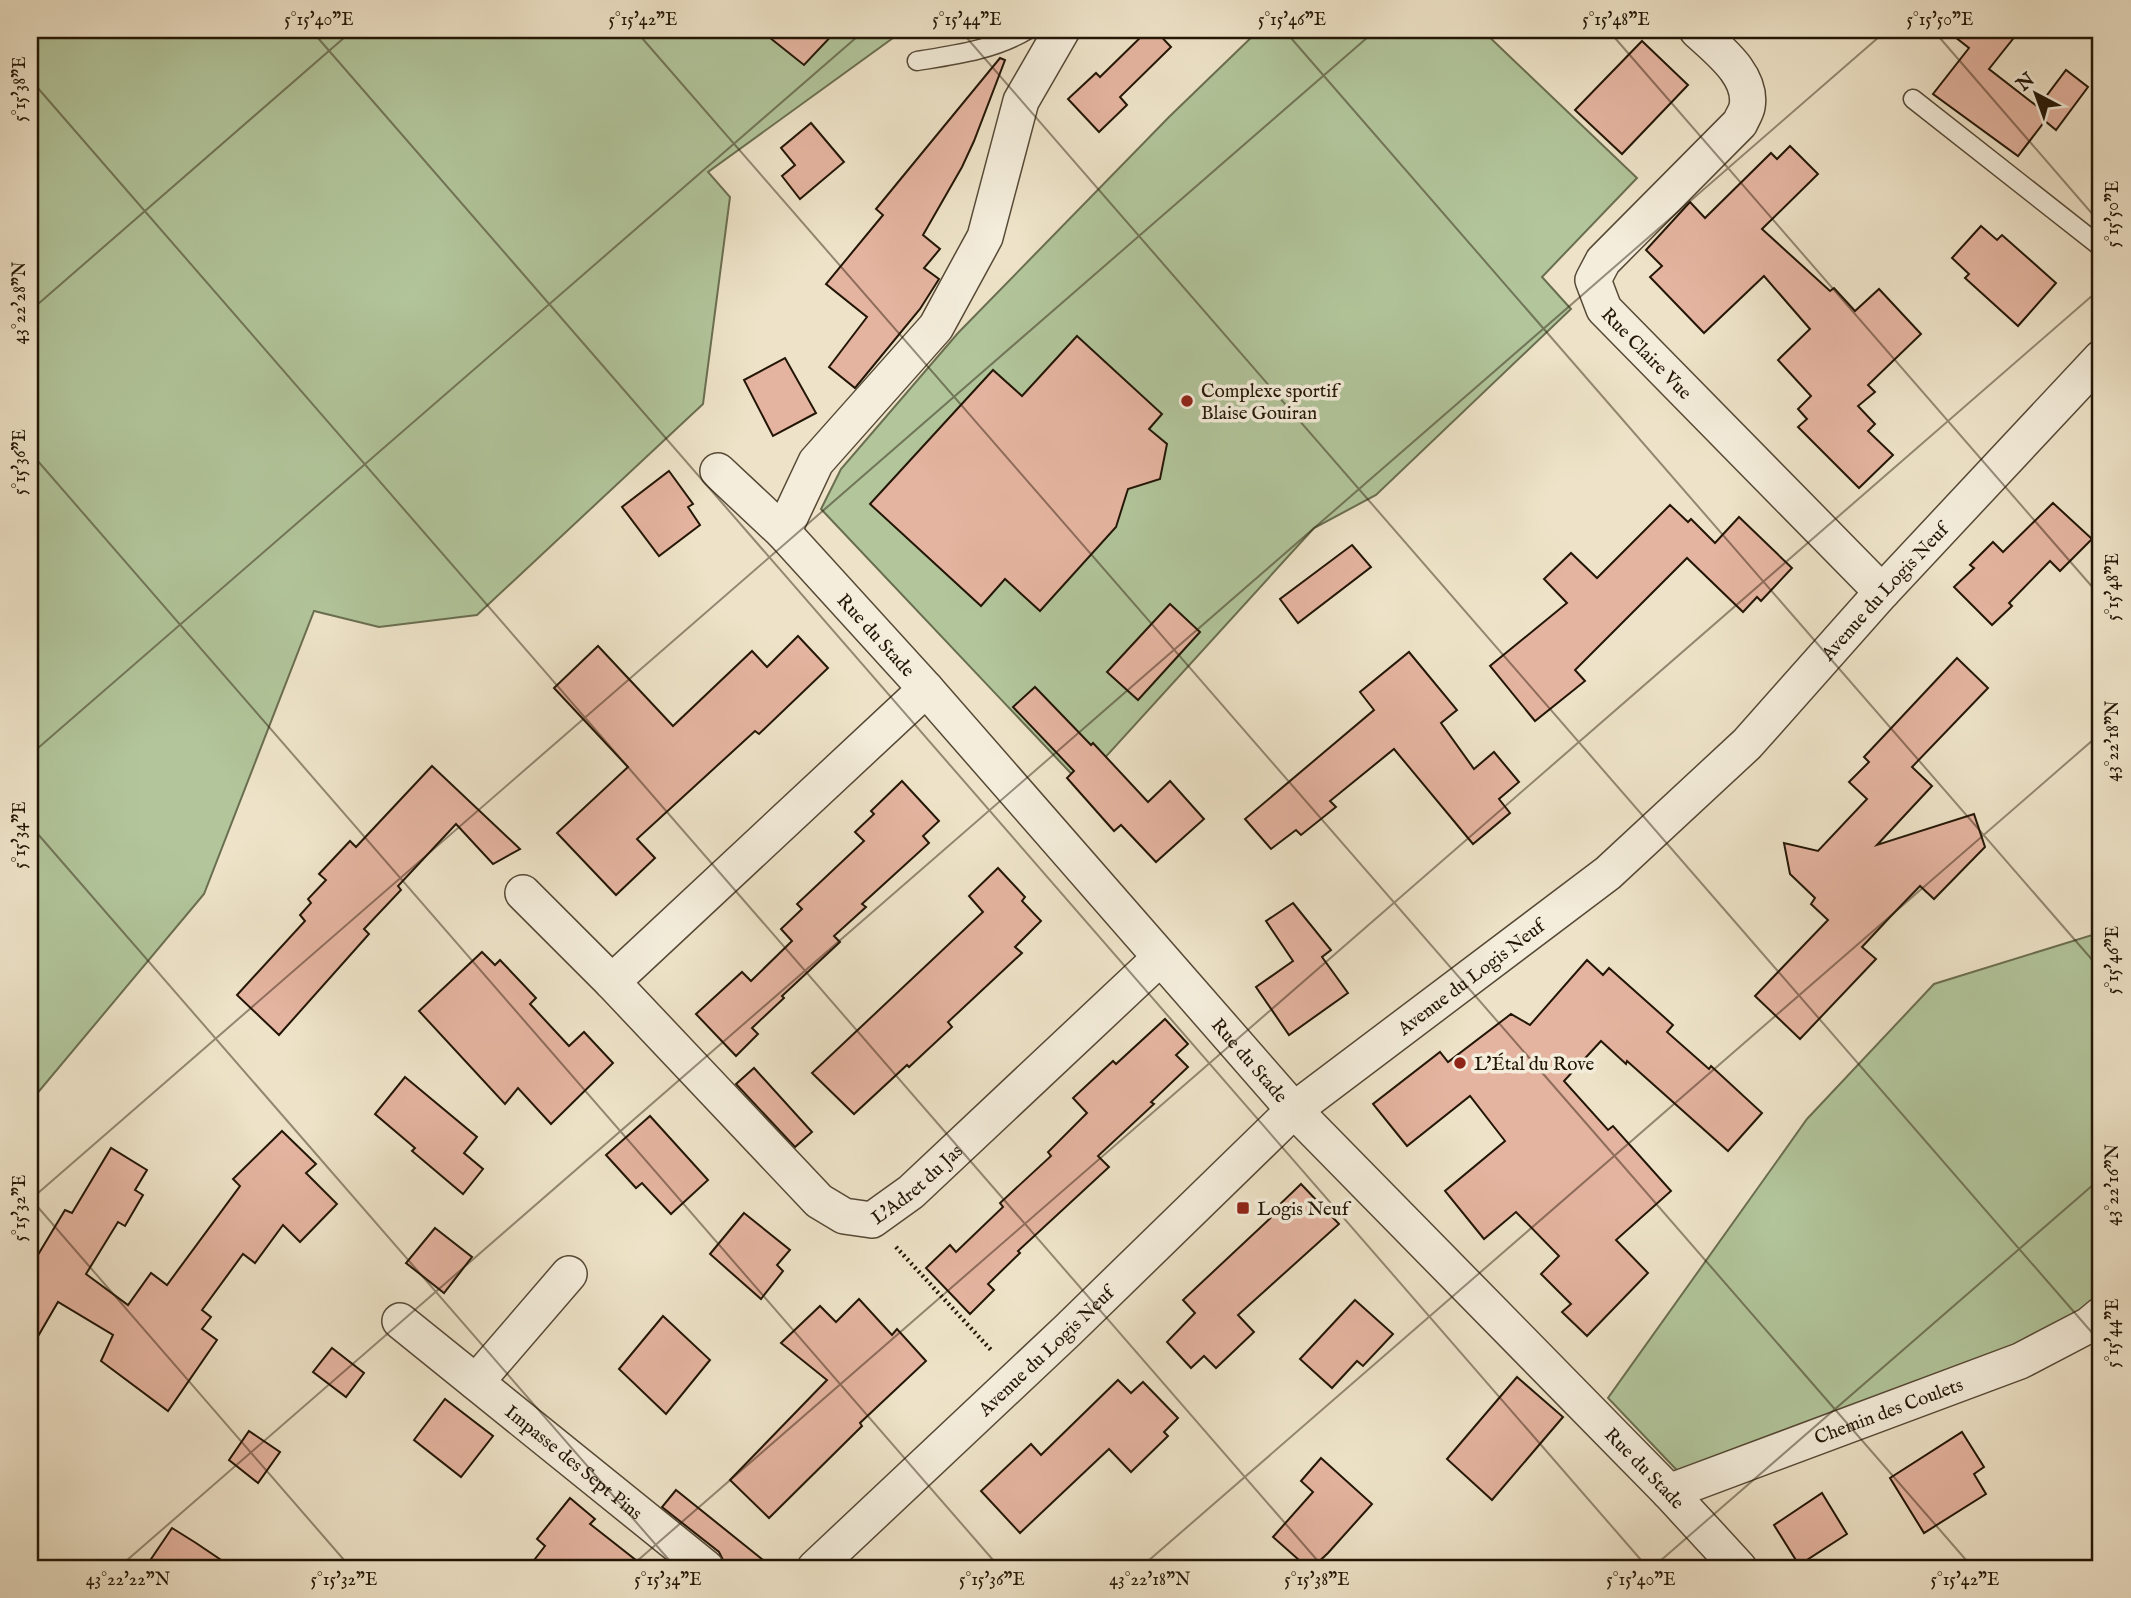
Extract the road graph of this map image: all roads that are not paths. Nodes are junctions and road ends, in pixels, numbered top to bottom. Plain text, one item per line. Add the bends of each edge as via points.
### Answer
1 (1027, 30) edge
2 (1062, 30) edge
3 (1697, 30) edge
4 (917, 61) dead end
5 (1913, 99) dead end
6 (2101, 247) edge
7 (2101, 358) edge
8 (718, 471) dead end
9 (783, 532) junction
10 (1882, 592) junction
11 (926, 689) junction
12 (523, 893) dead end
13 (1160, 958) junction
14 (612, 982) junction
15 (1294, 1110) junction
16 (569, 1274) dead end
17 (2101, 1315) edge
18 (400, 1321) dead end
19 (476, 1382) junction
20 (1669, 1492) junction
21 (706, 1568) edge
22 (815, 1568) edge
23 (1739, 1568) edge

1 - 4 lane via 1010,40
2 - 9 street via 1021,101 985,237 936,327 816,462
3 - 10 street, Rue Claire Vue via 1732,63 1745,87 1747,107 1740,123 1603,261 1593,280 1596,293 1604,309
5 - 6 lane
7 - 10 street, Avenue du Logis Neuf
8 - 9 street, Rue du Stade
9 - 11 street, Rue du Stade
10 - 15 street, Avenue du Logis Neuf via 1747,744 1608,873
11 - 13 street, Rue du Stade
11 - 14 street
12 - 14 street, L'Adret du Jas
13 - 14 street, L'Adret du Jas via 911,1192 872,1220 844,1216 818,1201
13 - 15 street, Rue du Stade
15 - 20 street, Rue du Stade
15 - 22 street, Avenue du Logis Neuf
16 - 19 street
17 - 20 street, Chemin des Coulets via 2020,1361
18 - 19 street, Impasse des Sept Pins
19 - 21 street, Impasse des Sept Pins
20 - 23 street, Rue du Stade

